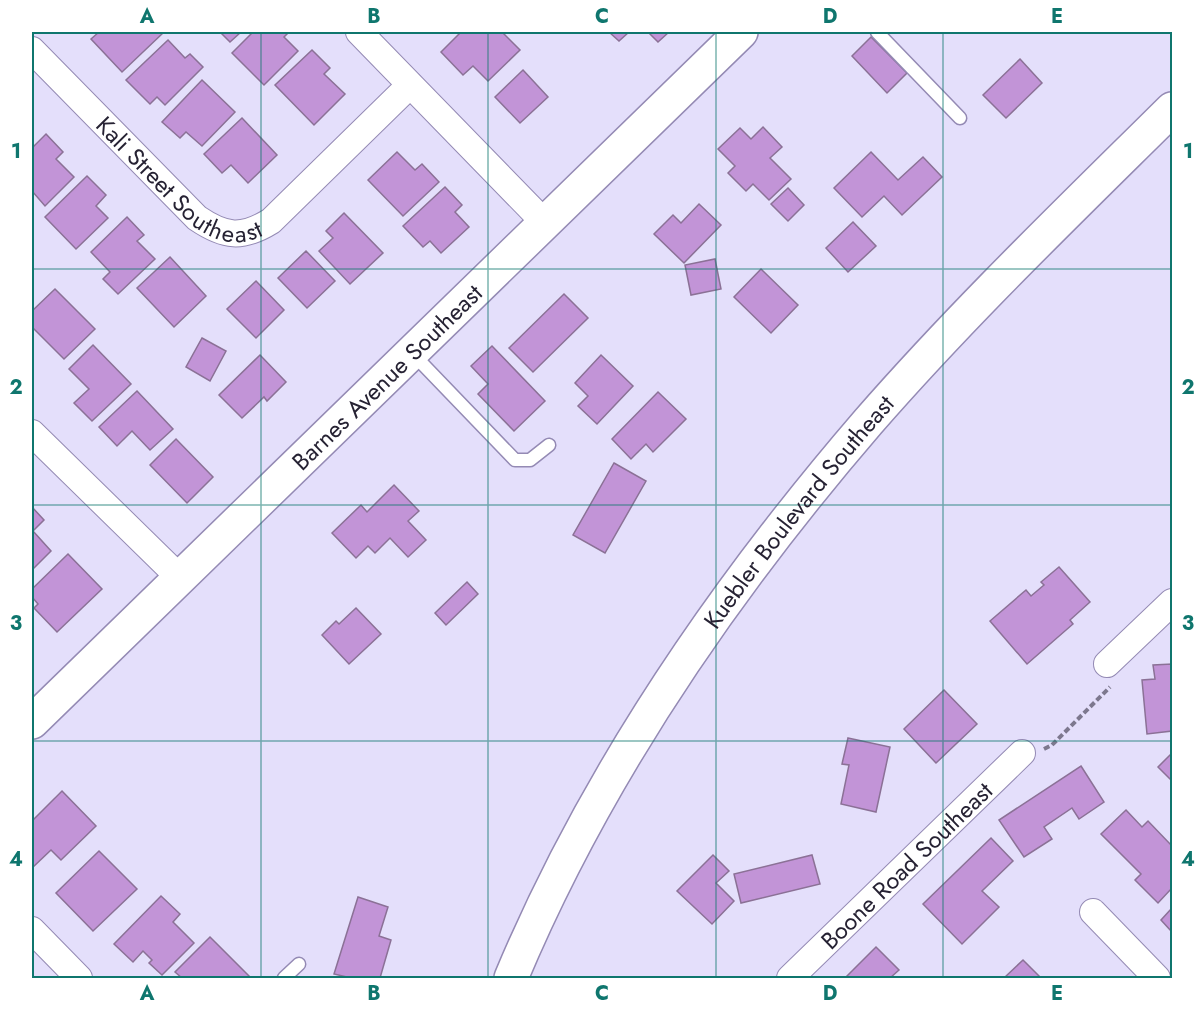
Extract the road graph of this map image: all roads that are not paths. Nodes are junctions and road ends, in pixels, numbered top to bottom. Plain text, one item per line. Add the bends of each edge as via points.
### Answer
1 (359, 32) edge
2 (741, 32) edge
3 (877, 32) edge
4 (32, 50) edge
5 (410, 85) junction
6 (1173, 109) edge
7 (960, 118) dead end
8 (544, 222) junction
9 (411, 352) junction
10 (32, 434) edge
11 (549, 445) dead end
12 (179, 577) junction
13 (1173, 602) edge
14 (1107, 664) road end
15 (32, 722) edge
16 (1022, 753) road end
17 (1093, 912) dead end
18 (32, 930) edge
19 (299, 964) dead end
20 (79, 978) edge
21 (284, 978) edge
22 (511, 978) edge
23 (790, 978) edge
24 (1156, 978) edge

1 - 5 street
2 - 8 main road, Barnes Avenue Southeast
3 - 7 lane
4 - 5 street, Kali Street Southeast via 197,218 216,231 237,234 256,231 271,221
5 - 8 street
6 - 22 main road, Kuebler Boulevard Southeast via 936,348 799,504 700,640 605,788 560,872
8 - 9 main road, Barnes Avenue Southeast
9 - 11 lane via 515,460 530,460
9 - 12 main road, Barnes Avenue Southeast
10 - 12 street
12 - 15 main road, Barnes Avenue Southeast
13 - 14 street
16 - 23 street, Boone Road Southeast
17 - 24 street
18 - 20 street
19 - 21 lane

